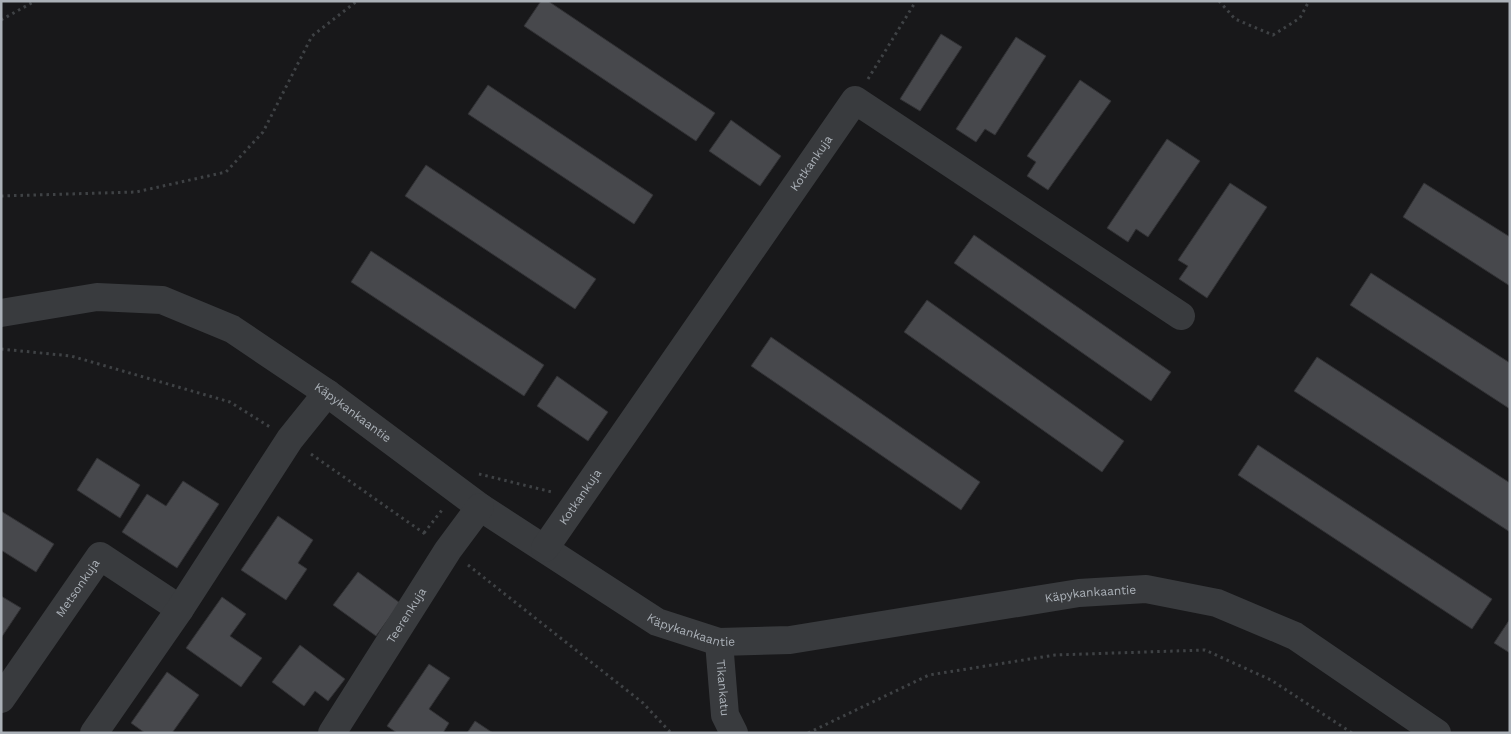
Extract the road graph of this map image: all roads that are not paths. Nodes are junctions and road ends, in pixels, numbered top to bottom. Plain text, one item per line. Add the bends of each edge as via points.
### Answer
1 (1, 313) edge
2 (1181, 316) dead end
3 (327, 393) junction
4 (480, 507) junction
5 (545, 548) junction
6 (180, 609) junction
7 (719, 642) junction
8 (1, 699) edge
9 (337, 731) edge
10 (94, 733) edge
11 (734, 733) edge
12 (1437, 733) edge

1 - 3 street, Käpykankaantie via 97,297 162,300 232,329
2 - 5 street, Kotkankuja via 855,100
3 - 4 street, Käpykankaantie
3 - 6 street via 290,439
4 - 5 street, Käpykankaantie
4 - 9 street, Teerenkuja via 448,550
5 - 7 street, Käpykankaantie via 657,622
6 - 8 street, Metsonkuja via 100,556
6 - 10 street
7 - 11 street, Tikankatu via 725,714
7 - 12 street, Käpykankaantie via 790,640 1079,592 1146,589 1217,603 1295,636

